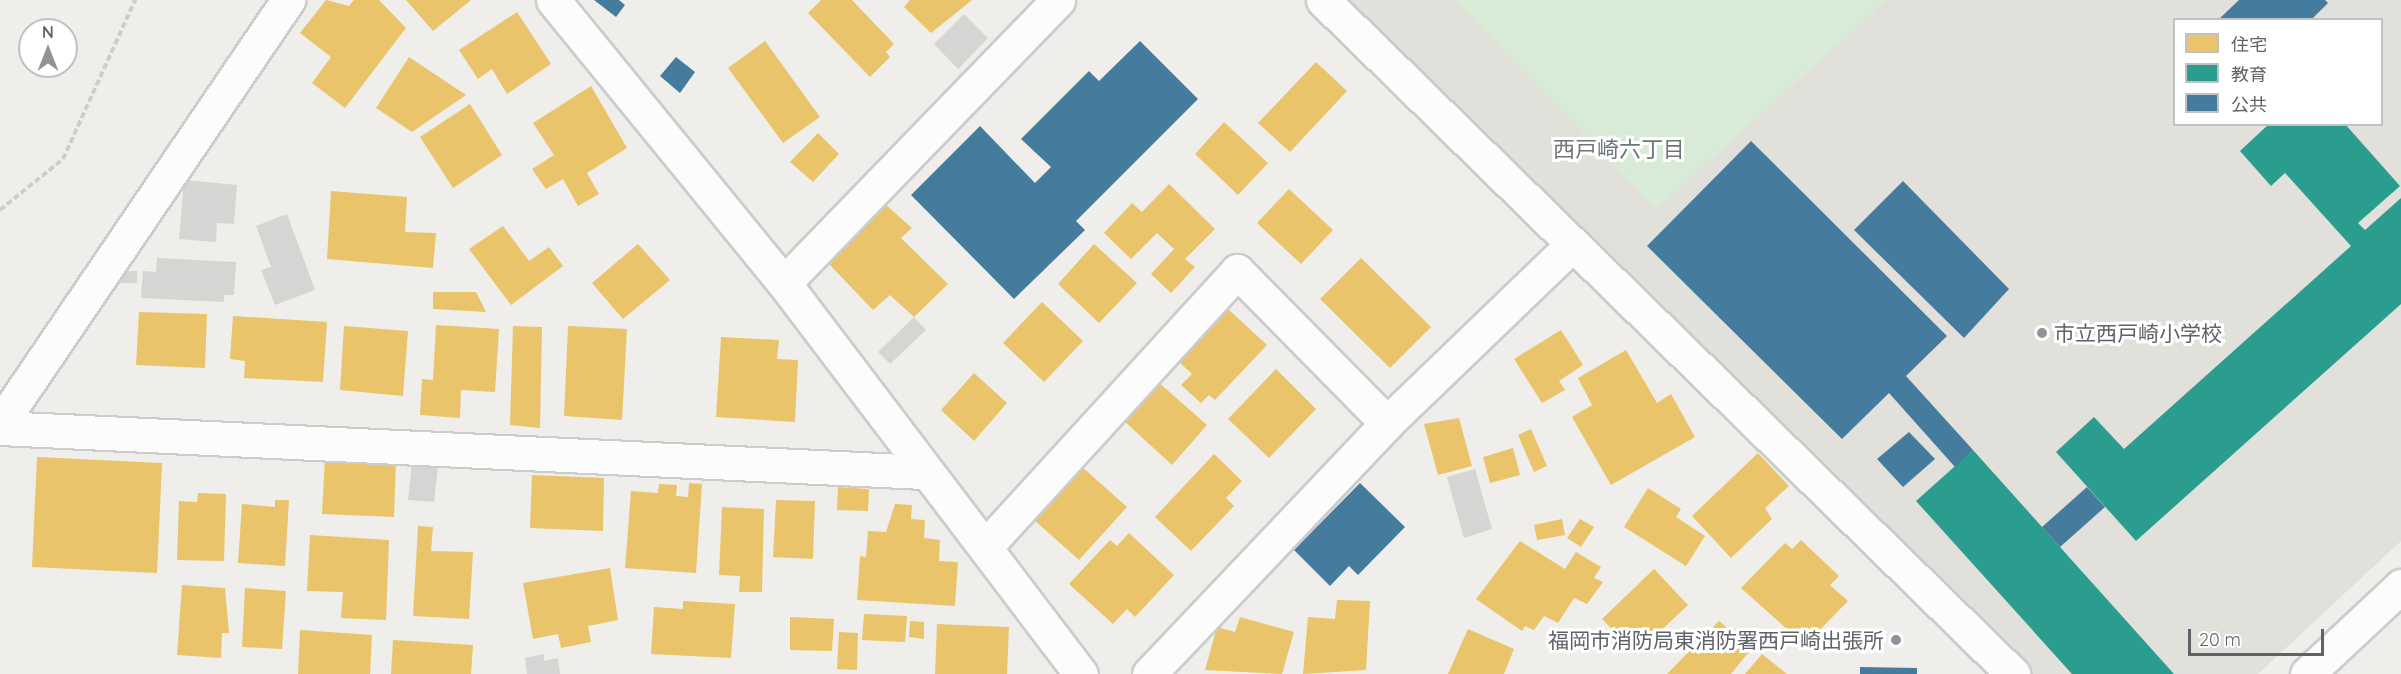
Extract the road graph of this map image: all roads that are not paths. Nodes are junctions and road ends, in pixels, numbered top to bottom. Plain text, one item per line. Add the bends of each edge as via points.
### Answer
1 (288, 0) edge
2 (553, 0) edge
3 (1058, 0) edge
4 (1323, 0) edge
5 (1573, 244) junction
6 (784, 283) junction
7 (1387, 423) junction
8 (0, 426) edge
9 (923, 472) junction
10 (987, 545) junction
11 (2401, 585) edge
12 (1081, 674) edge
13 (1149, 674) edge
14 (2013, 674) edge
15 (2307, 674) edge

1 - 8 street
2 - 6 street
3 - 6 street
4 - 5 street
5 - 7 street
5 - 14 street
6 - 9 street
7 - 10 street via 1237,271
7 - 13 street
8 - 9 street
9 - 10 street
10 - 12 street
11 - 15 street

